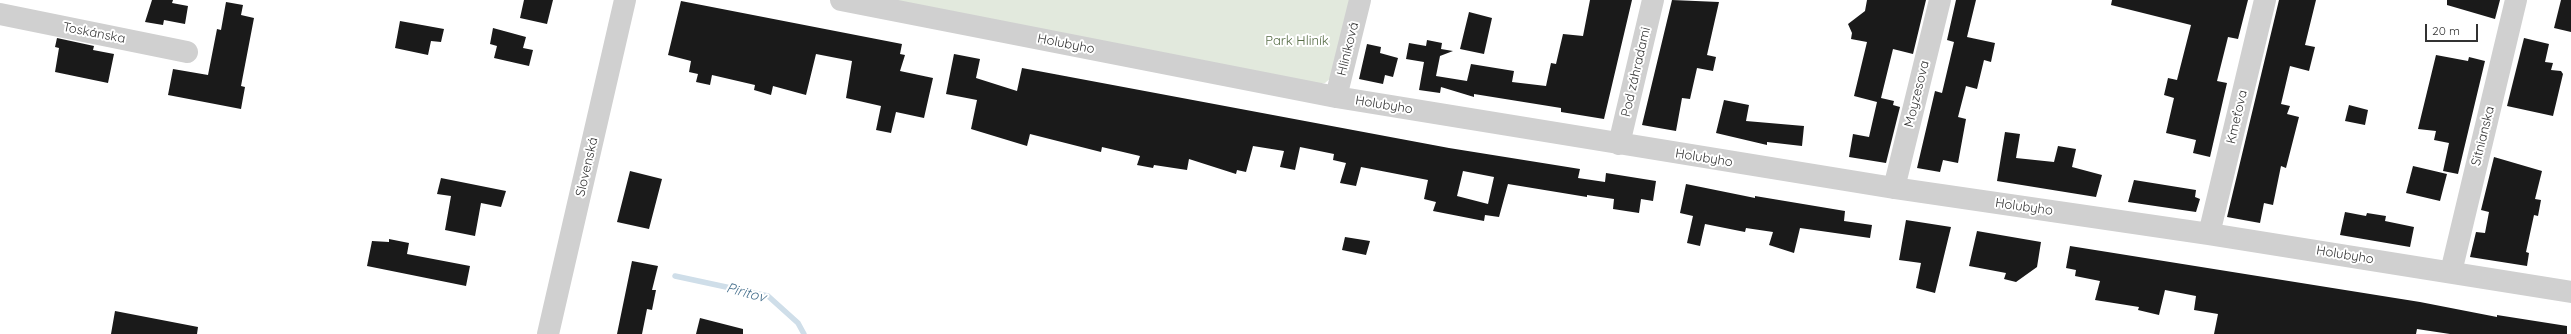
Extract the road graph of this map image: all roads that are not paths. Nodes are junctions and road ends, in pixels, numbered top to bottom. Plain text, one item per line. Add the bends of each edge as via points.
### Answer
1 (625, 0) edge
2 (842, 0) edge
3 (1360, 0) edge
4 (1653, 0) edge
5 (1940, 0) edge
6 (2265, 0) edge
7 (2516, 0) edge
8 (0, 14) edge
9 (187, 52) dead end
10 (1336, 97) junction
11 (1619, 144) junction
12 (1894, 188) junction
13 (2209, 234) junction
14 (2451, 272) junction
15 (2571, 292) edge
16 (548, 334) edge

1 - 16 street, Slovenská
2 - 10 street, Holubyho
3 - 10 street, Hliníková
4 - 11 street, Pod záhradami
5 - 12 street, Moyzesova
6 - 13 street, Kmeťova
7 - 14 street, Sitnianska
8 - 9 street, Toskánska
10 - 11 street, Holubyho
11 - 12 street, Holubyho
12 - 13 street, Holubyho
13 - 14 street, Holubyho
14 - 15 street, Holubyho

